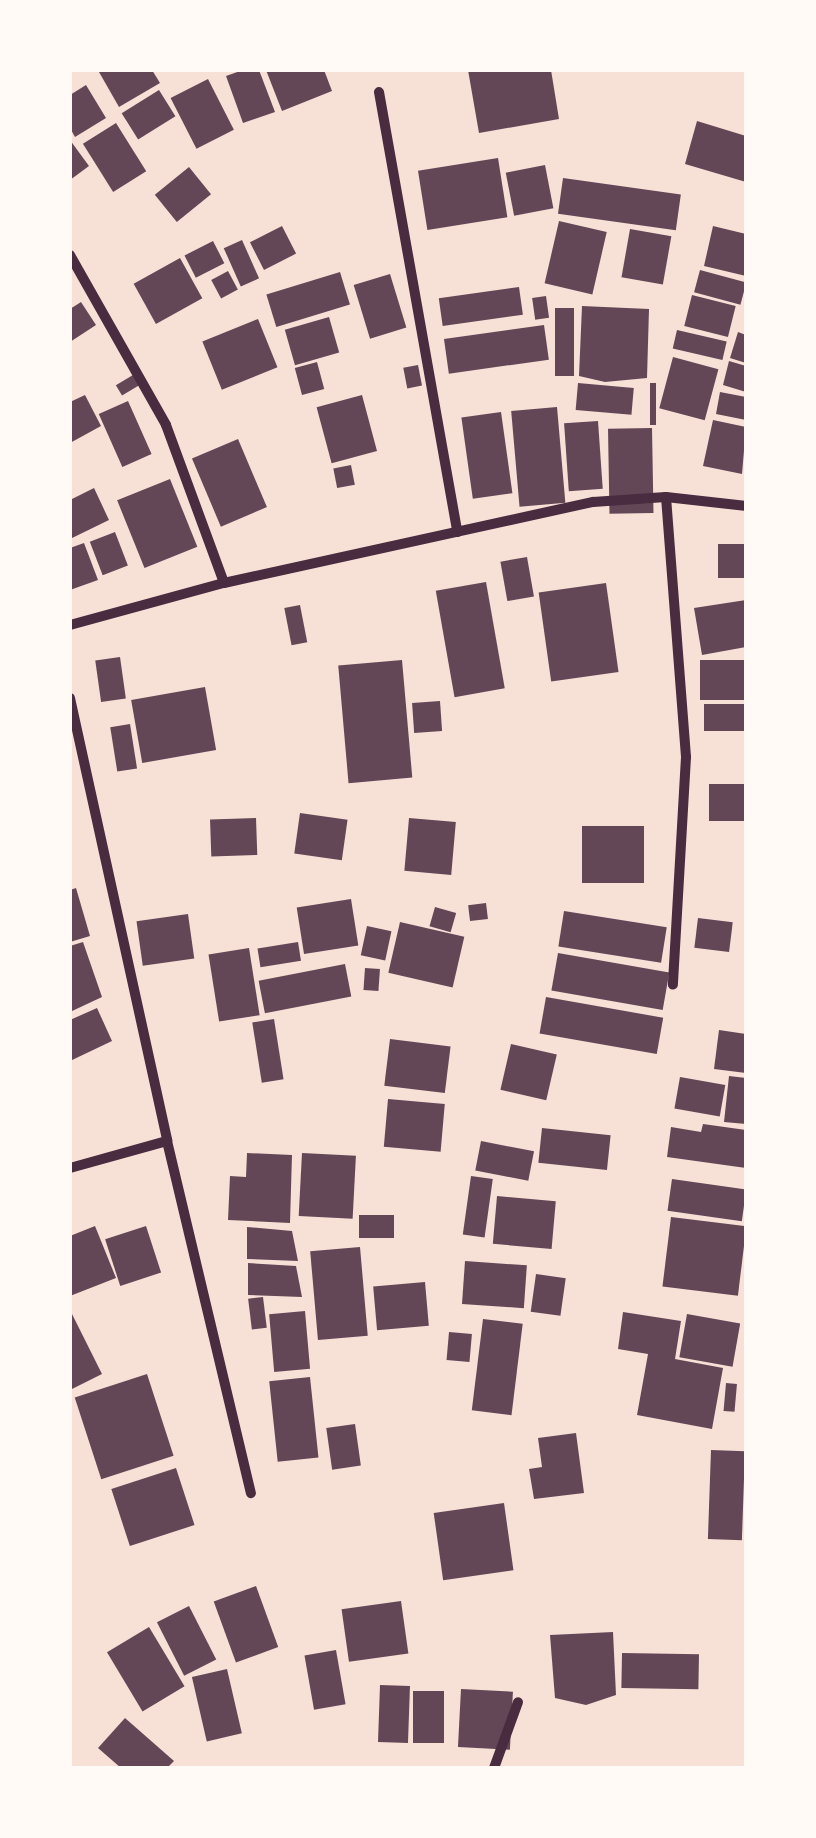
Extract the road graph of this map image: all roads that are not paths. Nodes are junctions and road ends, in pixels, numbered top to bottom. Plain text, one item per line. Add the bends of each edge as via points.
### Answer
1 (379, 92) dead end
2 (70, 255) edge
3 (666, 498) junction
4 (746, 506) edge
5 (457, 532) junction
6 (224, 583) junction
7 (70, 624) edge
8 (70, 698) edge
9 (673, 985) dead end
10 (167, 1141) junction
11 (70, 1168) edge
12 (250, 1493) dead end
13 (518, 1702) dead end
14 (494, 1768) edge

1 - 5 street
2 - 6 street via 166,425
3 - 4 street
3 - 5 street via 592,502
3 - 9 street via 686,757
5 - 6 street
6 - 7 street
8 - 10 street
10 - 11 street
10 - 12 street
13 - 14 street

